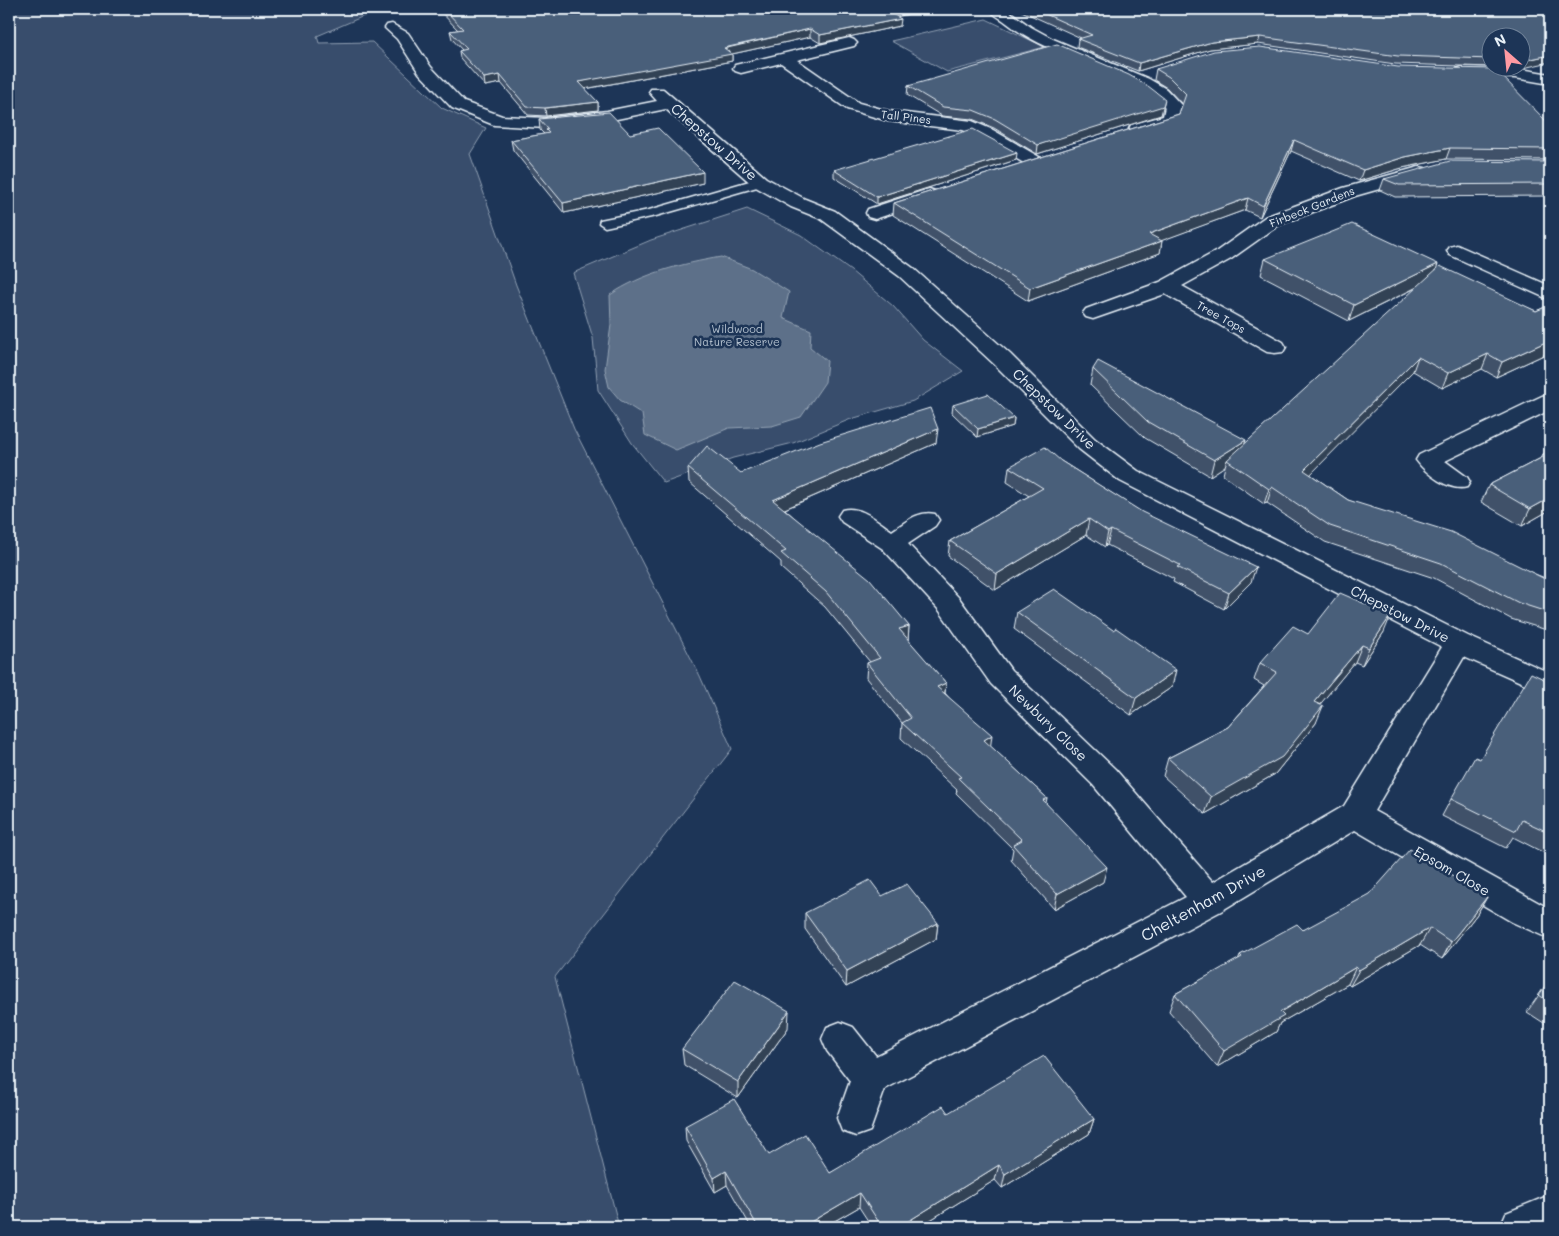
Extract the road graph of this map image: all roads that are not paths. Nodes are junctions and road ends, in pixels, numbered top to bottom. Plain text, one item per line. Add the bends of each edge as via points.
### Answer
1 (996, 9) edge
2 (403, 33) dead end
3 (849, 43) dead end
4 (784, 58) junction
5 (741, 68) dead end
6 (1450, 72) edge
7 (1155, 73) dead end
8 (1136, 79) junction
9 (1550, 79) edge
10 (1125, 133) edge
11 (1053, 156) edge
12 (1035, 162) junction
13 (1016, 168) edge
14 (1436, 168) edge
15 (760, 182) junction
16 (941, 192) edge
17 (910, 222) edge
18 (604, 223) dead end
19 (1457, 251) dead end
20 (1493, 267) junction
21 (1472, 277) dead end
22 (1167, 286) junction
23 (1550, 294) edge
24 (1093, 313) dead end
25 (1275, 347) dead end
26 (1550, 401) edge
27 (1458, 482) dead end
28 (851, 516) dead end
29 (926, 520) dead end
30 (892, 543) junction
31 (1458, 644) junction
32 (1550, 685) edge
33 (1355, 815) junction
34 (1209, 901) junction
35 (1550, 925) edge
36 (840, 1039) dead end
37 (870, 1078) junction
38 (856, 1118) dead end
39 (1550, 1215) edge
40 (1520, 1227) edge

1 - 8 street via 1030,33 1060,48
2 - 15 street, Chepstow Drive via 425,70 458,105 500,128 606,116 664,98
3 - 4 street
4 - 5 street
4 - 12 street, Tall Pines via 853,106 888,116 966,125
6 - 9 street via 1515,73
7 - 8 street
8 - 10 street via 1164,94 1174,106 1170,118
11 - 12 street
12 - 13 street
14 - 22 street, Firbeck Gardens via 1349,192 1272,221 1224,255
15 - 18 lane via 651,214
15 - 31 street, Chepstow Drive via 828,215 906,272 1002,359 1087,444 1129,476
16 - 17 street via 875,213
19 - 20 street
20 - 21 street
20 - 23 street
22 - 24 street, Firbeck Gardens
22 - 25 street, Tree Tops
26 - 27 street via 1428,460
28 - 30 street, Newbury Close
29 - 30 street
30 - 34 street, Newbury Close via 949,604 1001,677 1104,777
31 - 32 street, Chepstow Drive
31 - 33 street, Cheltenham Drive
33 - 34 street, Cheltenham Drive
33 - 35 street, Epsom Close
34 - 37 street, Cheltenham Drive
36 - 37 street
37 - 38 street
39 - 40 street

